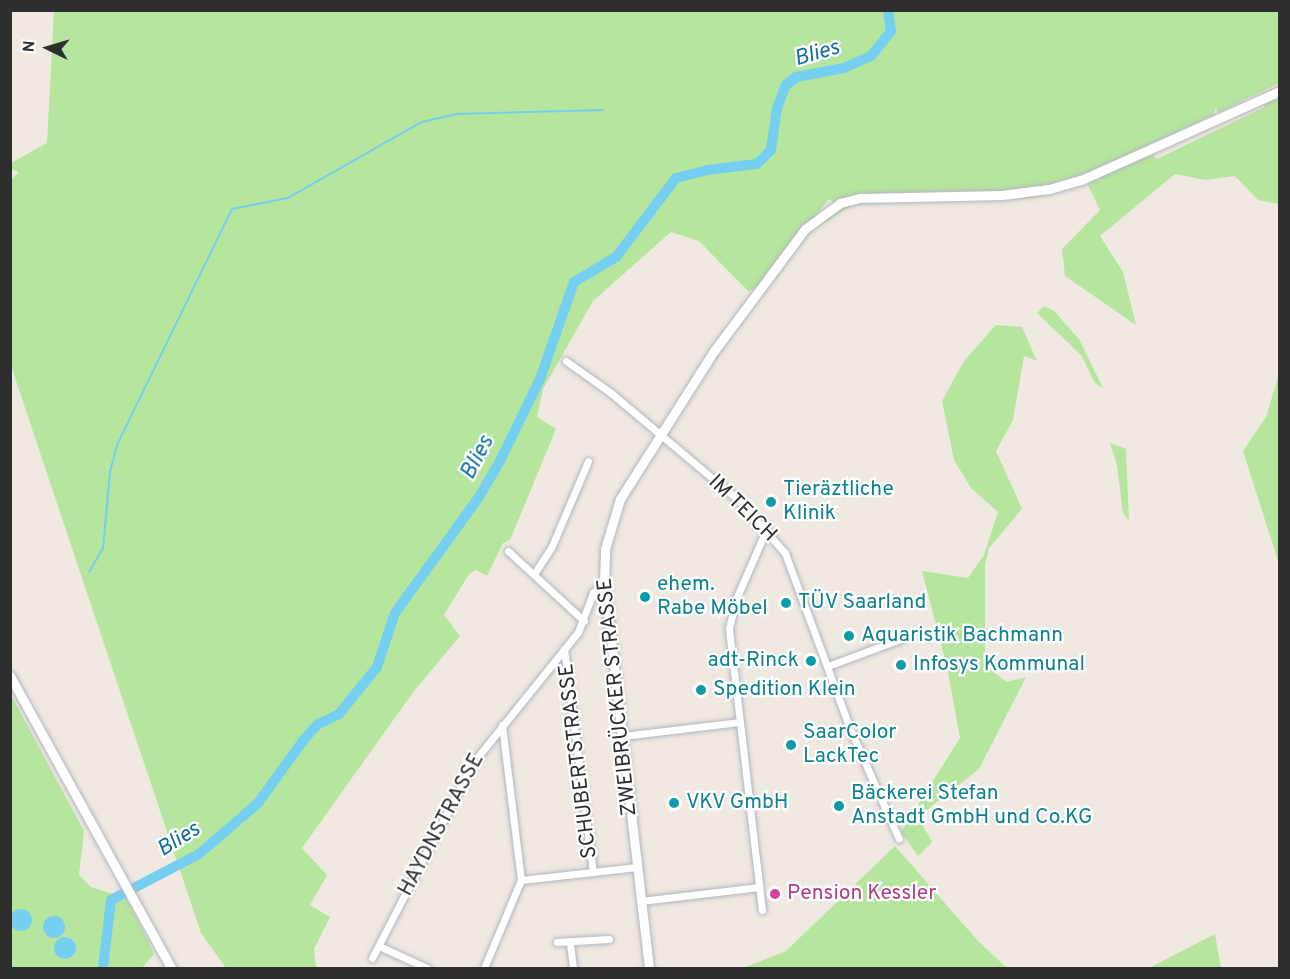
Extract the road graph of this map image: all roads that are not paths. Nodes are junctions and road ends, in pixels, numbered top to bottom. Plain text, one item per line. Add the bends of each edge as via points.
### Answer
1 (1278, 91) edge
2 (566, 361) dead end
3 (659, 435) junction
4 (588, 461) dead end
5 (767, 528) junction
6 (508, 551) dead end
7 (534, 574) junction
8 (604, 582) junction
9 (584, 621) junction
10 (903, 638) dead end
11 (564, 649) junction
12 (828, 666) junction
13 (10, 676) edge
14 (738, 722) junction
15 (502, 725) junction
16 (622, 736) junction
17 (899, 839) dead end
18 (638, 867) junction
19 (593, 872) junction
20 (521, 880) junction
21 (759, 887) junction
22 (641, 901) junction
23 (762, 910) dead end
24 (609, 939) dead end
25 (557, 942) dead end
26 (570, 943) junction
27 (379, 945) junction
28 (372, 958) dead end
29 (171, 969) edge
30 (427, 969) edge
31 (484, 969) edge
32 (573, 969) edge
33 (649, 969) edge

1 - 3 street, ZWEIBRÜCKER STRASSE via 1081,180 1049,189 1002,195 860,198 840,203 813,221 760,288
2 - 3 street, IM TEICH
3 - 5 street, IM TEICH
3 - 8 street, ZWEIBRÜCKER STRASSE via 615,511 605,549
4 - 7 street via 552,546
5 - 12 street, IM TEICH via 793,568
5 - 14 street via 736,599 729,628
6 - 7 street
7 - 9 street
8 - 9 street, HAYDNSTRASSE via 593,593
8 - 16 street, ZWEIBRÜCKER STRASSE
9 - 11 street, HAYDNSTRASSE
10 - 12 street
11 - 15 street, HAYDNSTRASSE
11 - 19 street, SCHUBERTSTRASSE
12 - 17 street, IM TEICH via 867,771
13 - 29 street
14 - 16 street
14 - 21 street
15 - 20 street
15 - 27 street, HAYDNSTRASSE via 468,773
16 - 18 street, ZWEIBRÜCKER STRASSE
18 - 19 street
18 - 22 street, ZWEIBRÜCKER STRASSE
19 - 20 street
20 - 31 street
21 - 22 street
21 - 23 street
22 - 33 street, ZWEIBRÜCKER STRASSE
24 - 26 street
25 - 26 street
26 - 32 street
27 - 28 street, HAYDNSTRASSE
27 - 30 street

